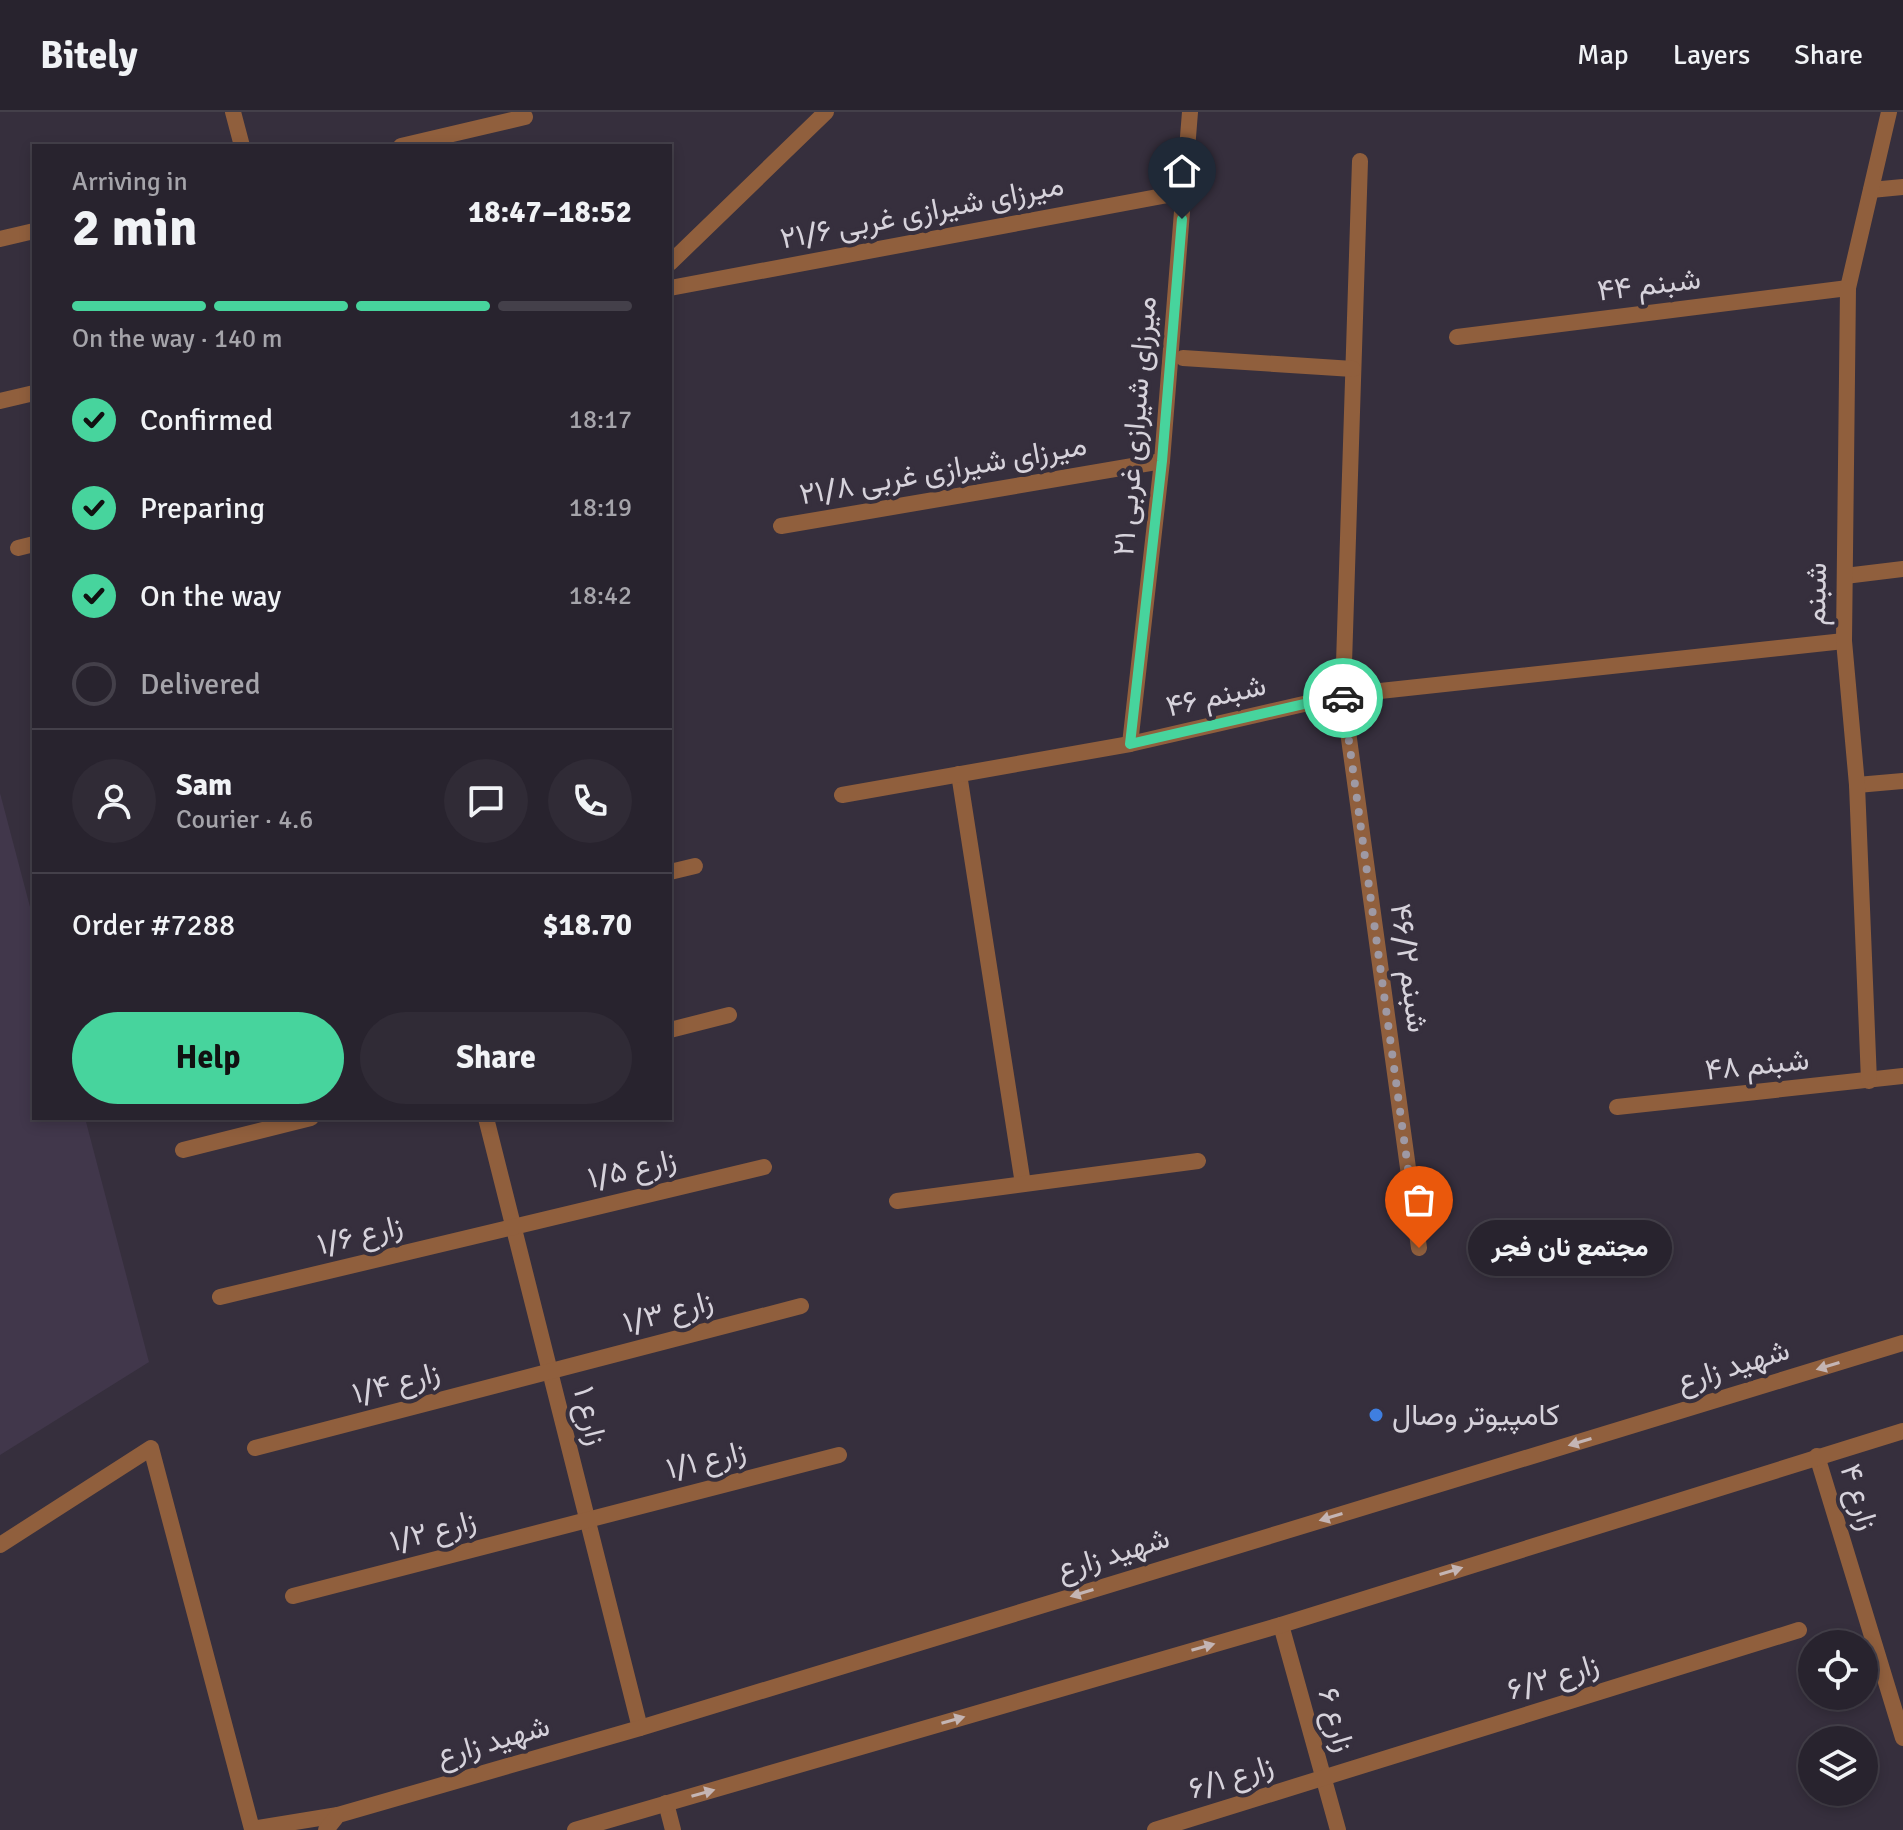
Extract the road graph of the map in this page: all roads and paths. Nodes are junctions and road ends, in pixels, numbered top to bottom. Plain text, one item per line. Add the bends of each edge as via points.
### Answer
1 (233, 112) edge
2 (826, 112) edge
3 (1190, 112) edge
4 (1889, 112) edge
5 (525, 117) dead end
6 (241, 144) edge
7 (410, 144) edge
8 (1360, 161) dead end
9 (1903, 187) edge
10 (1871, 190) junction
11 (1184, 192) junction
12 (32, 231) edge
13 (0, 239) edge
14 (672, 261) edge
15 (672, 288) edge
16 (1848, 288) junction
17 (1457, 337) dead end
18 (1183, 358) dead end
19 (1353, 369) junction
20 (32, 393) edge
21 (0, 401) edge
22 (1162, 461) junction
23 (781, 526) dead end
24 (1903, 569) edge
25 (1845, 576) junction
26 (1844, 641) junction
27 (1343, 695) junction
28 (1130, 744) junction
29 (959, 774) junction
30 (1903, 781) edge
31 (1857, 785) junction
32 (842, 795) dead end
33 (695, 866) dead end
34 (672, 872) edge
35 (729, 1015) dead end
36 (672, 1029) edge
37 (1903, 1076) edge
38 (1869, 1081) junction
39 (1617, 1107) dead end
40 (303, 1120) edge
41 (486, 1120) edge
42 (183, 1150) dead end
43 (1198, 1161) dead end
44 (764, 1167) dead end
45 (1023, 1184) junction
46 (897, 1201) dead end
47 (513, 1226) junction
48 (1419, 1248) dead end
49 (220, 1297) dead end
50 (801, 1306) dead end
51 (1903, 1343) edge
52 (550, 1372) junction
53 (1903, 1431) edge
54 (255, 1448) dead end
55 (839, 1455) dead end
56 (1817, 1456) junction
57 (587, 1520) junction
58 (0, 1545) edge
59 (293, 1596) dead end
60 (1281, 1625) junction
61 (1798, 1630) edge
62 (640, 1728) junction
63 (1903, 1738) edge
64 (1323, 1777) junction
65 (666, 1803) junction
66 (338, 1815) junction
67 (326, 1830) edge
68 (575, 1830) edge
69 (673, 1830) edge
70 (1155, 1830) edge
71 (1338, 1830) edge

1 - 6 street
2 - 14 street
3 - 11 street, ۲۱ میرزای شیرازی غربی
4 - 10 street, شبنم
5 - 7 street
8 - 19 street, ۴۶/۲ شبنم
9 - 10 street
10 - 16 street, شبنم
11 - 15 street, ۲۱/۶ میرزای شیرازی غربی
11 - 22 street, ۲۱ میرزای شیرازی غربی
12 - 13 street
16 - 17 street, شبنم ۴۴
16 - 25 street, شبنم
18 - 19 street
19 - 27 street, ۴۶/۲ شبنم
20 - 21 street
22 - 23 street, ۲۱/۸ میرزای شیرازی غربی
22 - 28 street, ۲۱ میرزای شیرازی غربی
24 - 25 street
25 - 26 street, شبنم
26 - 27 street, ۴۶ شبنم
26 - 31 street, شبنم
27 - 28 street, ۴۶ شبنم
27 - 48 street, ۴۶/۲ شبنم
28 - 29 street, ۴۶ شبنم
29 - 32 street, ۴۶ شبنم
29 - 45 street
30 - 31 street
31 - 38 street, شبنم
33 - 34 street
35 - 36 street
37 - 38 street, ۴۸ شبنم
38 - 39 street, ۴۸ شبنم
40 - 42 street
41 - 47 street, ۱ زارع
43 - 45 street
44 - 47 street, ۱/۵ زارع
45 - 46 street
47 - 49 street, ۱/۶ زارع
47 - 52 street, ۱ زارع
50 - 52 street, ۱/۳ زارع
51 -> 62 street, شهید زارع
52 - 54 street, ۱/۴ زارع
52 - 57 street, ۱ زارع
53 - 56 street
55 - 57 street, ۱/۱ زارع
60 -> 56 street
56 - 63 street, ۴ زارع
57 - 59 street, ۱/۲ زارع
57 - 62 street, ۱ زارع
58 - 66 street, شهید زارع via 151,1448 252,1829
60 - 64 street, ۶ زارع
65 -> 60 street
61 - 64 street, ۶/۲ زارع
62 - 66 street, شهید زارع
64 - 70 street, ۶/۱ زارع
64 - 71 street, ۶ زارع
65 - 68 street
65 - 69 street
66 - 67 street

